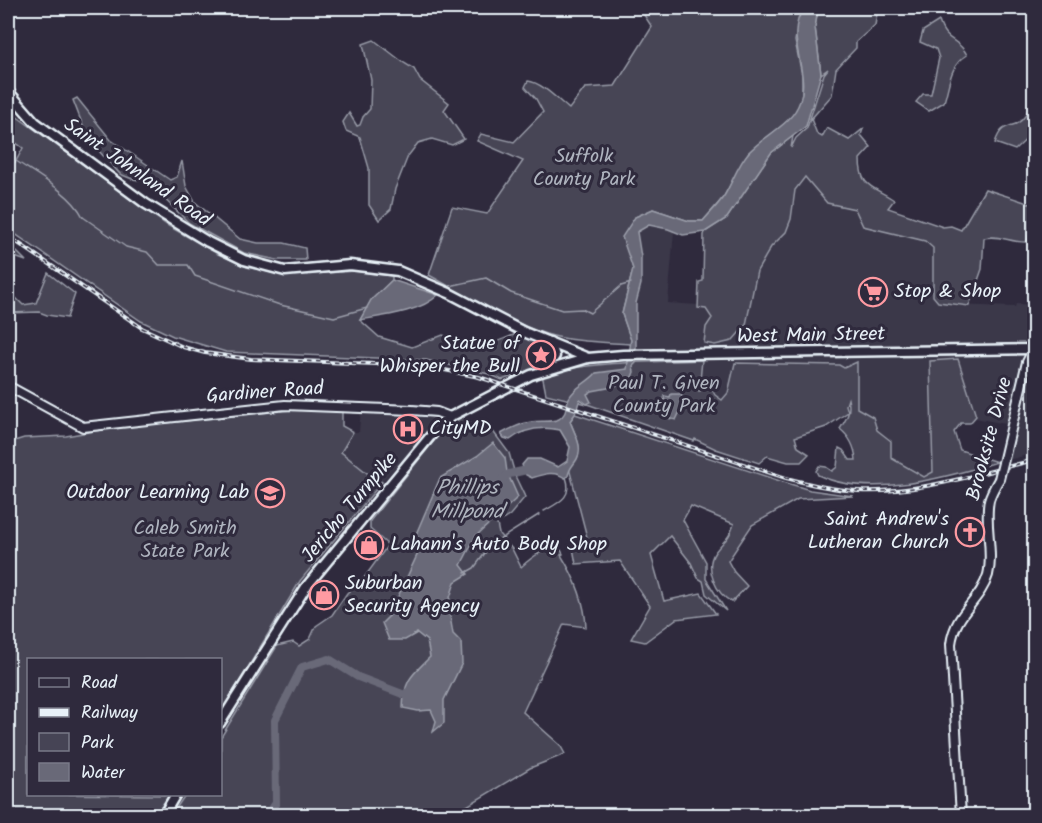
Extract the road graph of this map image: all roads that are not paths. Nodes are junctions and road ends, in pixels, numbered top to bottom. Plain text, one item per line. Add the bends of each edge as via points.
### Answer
1 (8, 91) edge
2 (467, 303) junction
3 (550, 342) junction
4 (1034, 349) edge
5 (573, 350) junction
6 (623, 355) junction
7 (588, 358) junction
8 (570, 363) junction
9 (546, 369) junction
10 (8, 386) edge
11 (450, 417) junction
12 (222, 720) edge
13 (175, 796) edge
14 (163, 816) edge
15 (961, 816) edge

1 - 2 main road, Saint Johnland Road via 35,122 146,204 244,260 285,271 350,265 378,267 398,271
2 - 3 main road, Saint Johnland Road
2 - 5 main road, Saint Johnland Road
3 - 5 main road, Saint Johnland Road
3 - 9 main road via 555,356
4 - 6 main road, West Main Street
4 - 15 street, Brooksite Drive, bridge via 1027,362 999,479 990,497 988,575 954,628 951,644
5 - 6 main road, Saint Johnland Road
5 - 7 main road, Saint Johnland Road
5 - 8 main road
6 - 7 main road, West Main Street
7 - 8 main road, Jericho Turnpike
8 - 9 main road, Jericho Turnpike
9 - 11 main road, Jericho Turnpike
10 - 11 street, Gardiner Road via 82,427 285,405 412,410
11 - 12 main road, Jericho Turnpike via 306,587
13 - 14 main road

